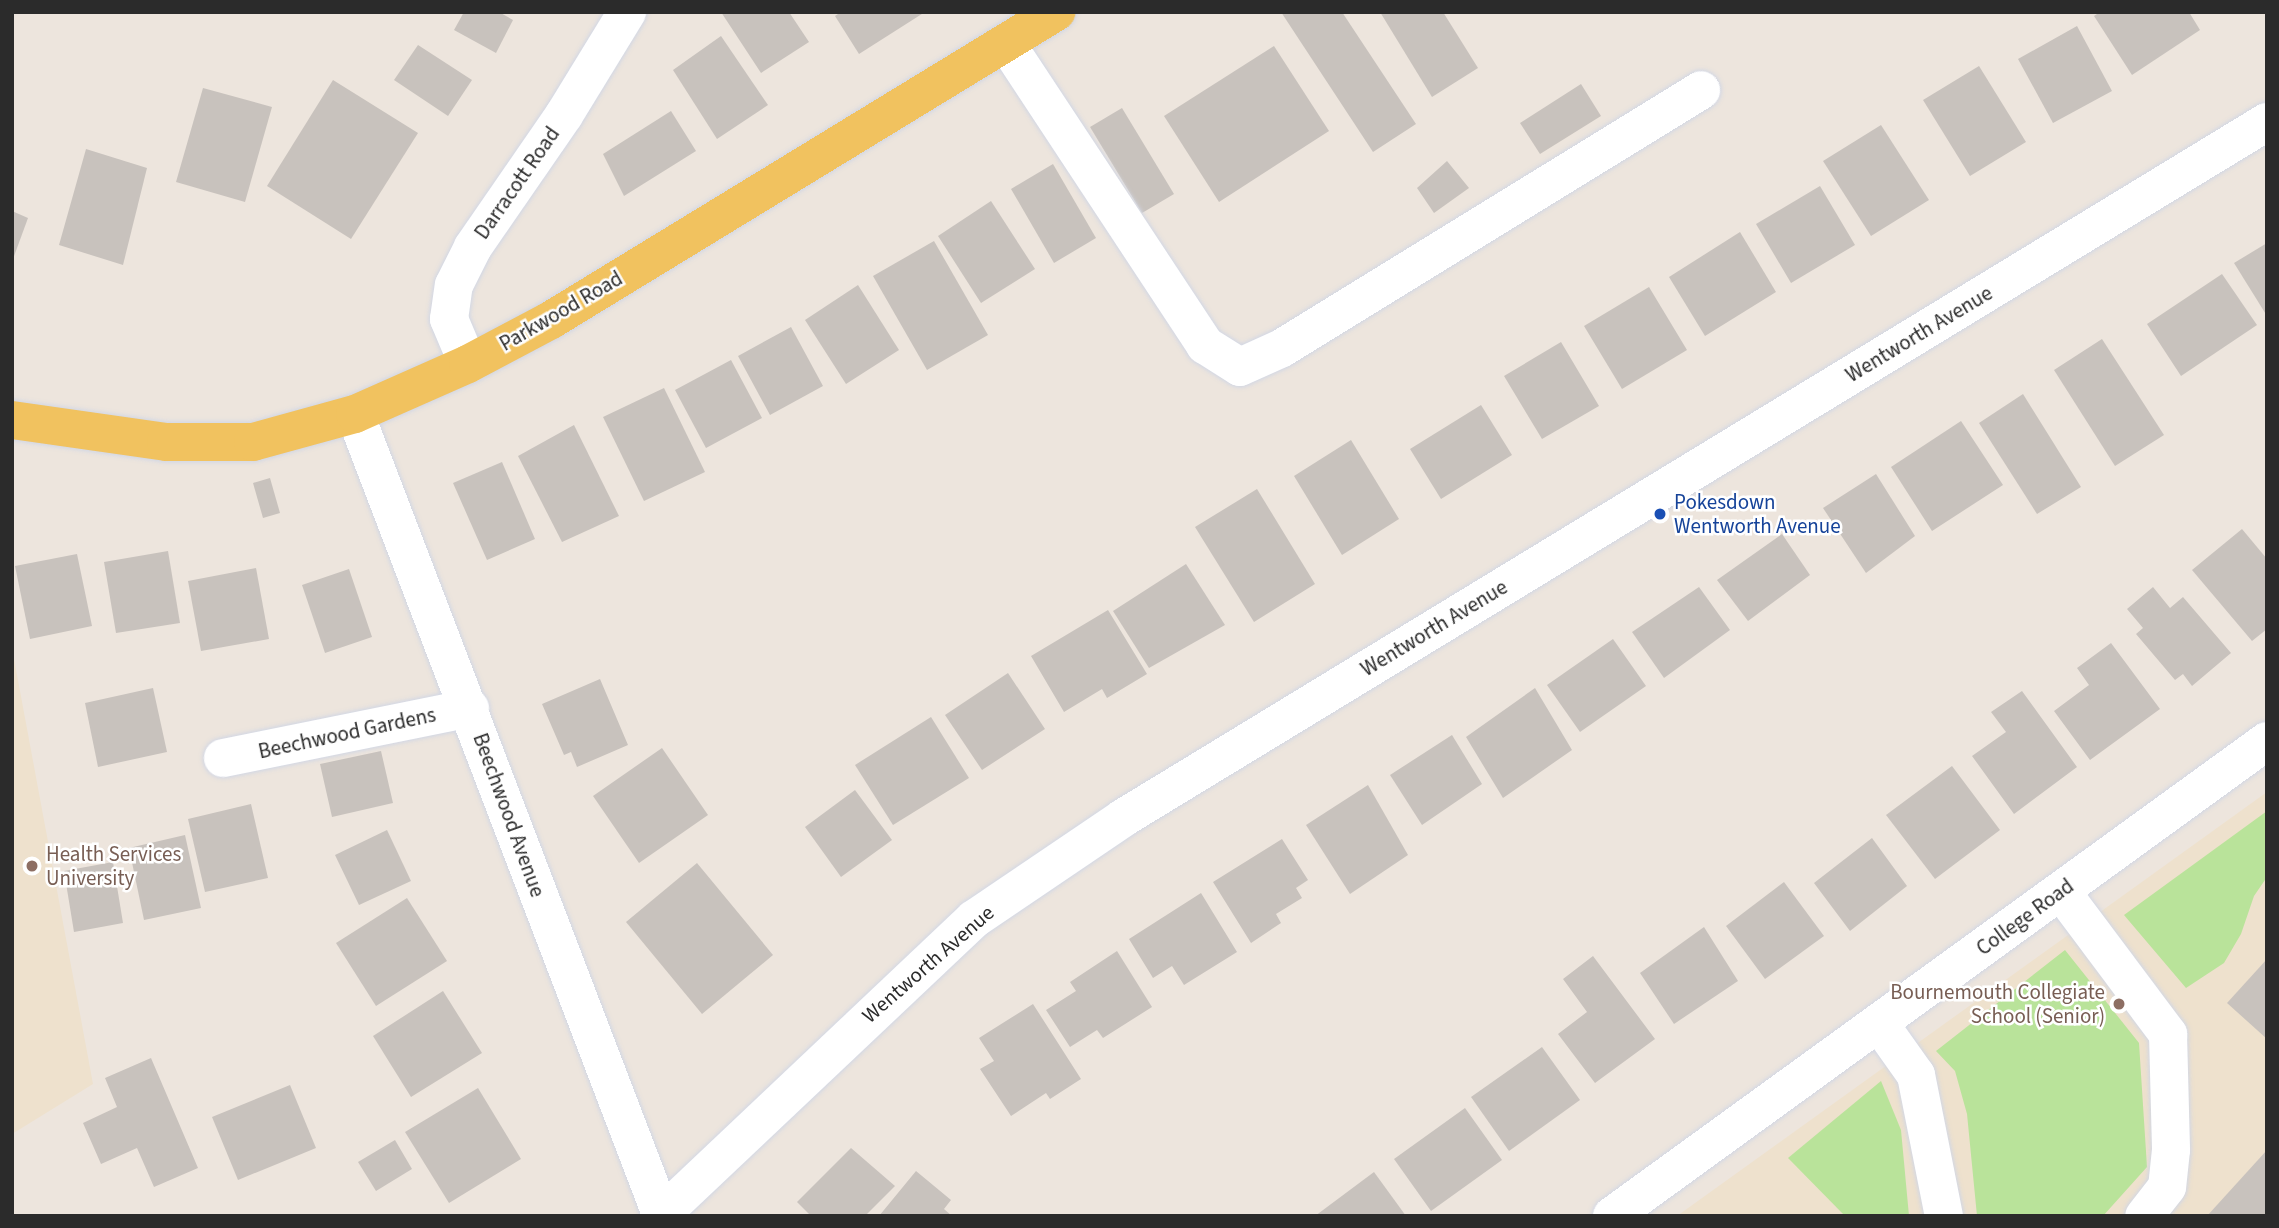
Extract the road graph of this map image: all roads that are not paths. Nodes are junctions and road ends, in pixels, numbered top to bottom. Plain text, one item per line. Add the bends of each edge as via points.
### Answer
1 (627, 12) edge
2 (1056, 12) edge
3 (1006, 43) junction
4 (1701, 90) dead end
5 (2267, 122) edge
6 (468, 364) junction
7 (355, 414) junction
8 (12, 420) edge
9 (470, 708) junction
10 (2267, 741) edge
11 (223, 758) dead end
12 (2062, 891) junction
13 (1880, 1023) junction
14 (661, 1215) edge
15 (1612, 1216) edge
16 (1944, 1216) edge
17 (2144, 1216) edge

1 - 6 street, Darracott Road via 564,116 473,247 454,285 449,319
2 - 3 main road, Parkwood Road
3 - 4 street via 1205,345 1240,367 1282,348
3 - 6 main road, Parkwood Road via 551,320
5 - 14 street, Wentworth Avenue via 1135,810 986,911 827,1054
6 - 7 main road, Parkwood Road
7 - 8 main road, Parkwood Road via 253,442 166,442
7 - 9 street, Beechwood Avenue
9 - 11 street, Beechwood Gardens
9 - 14 street, Beechwood Avenue
10 - 12 street, College Road
12 - 13 street, College Road
12 - 17 street via 2168,1034 2171,1150 2166,1187
13 - 15 street, College Road
13 - 16 street via 1916,1075

